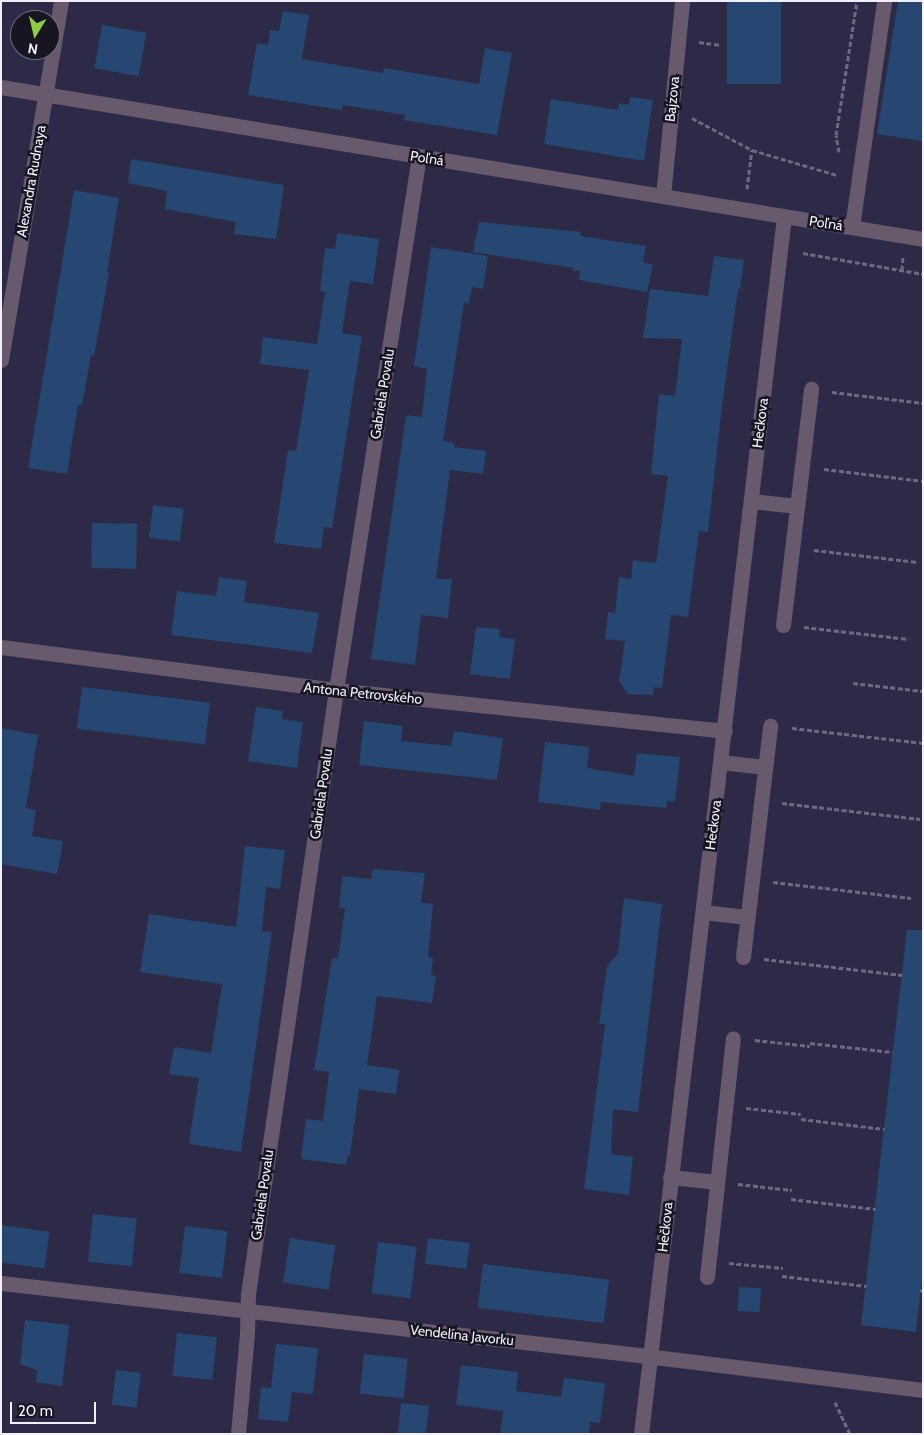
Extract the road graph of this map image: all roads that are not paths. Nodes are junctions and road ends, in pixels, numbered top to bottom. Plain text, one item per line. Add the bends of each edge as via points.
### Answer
1 (61, 1) edge
2 (682, 1) edge
3 (884, 1) edge
4 (1, 87) edge
5 (46, 95) junction
6 (419, 156) junction
7 (663, 196) junction
8 (784, 217) junction
9 (852, 228) junction
10 (923, 239) edge
11 (1, 360) edge
12 (811, 389) road end
13 (751, 501) junction
14 (797, 506) junction
15 (783, 625) road end
16 (1, 647) edge
17 (336, 690) junction
18 (770, 726) road end
19 (725, 731) junction
20 (721, 762) junction
21 (765, 767) junction
22 (702, 912) junction
23 (747, 917) junction
24 (743, 957) road end
25 (733, 1038) road end
26 (670, 1177) junction
27 (717, 1182) junction
28 (707, 1277) dead end
29 (1, 1284) edge
30 (248, 1310) junction
31 (651, 1356) junction
32 (923, 1390) edge
33 (238, 1434) edge
34 (641, 1434) edge

1 - 5 street, Alexandra Rudnaya
2 - 7 street, Bajzova
3 - 9 street, Poľná
4 - 5 street, Poľná
5 - 6 street, Poľná
5 - 11 street, Alexandra Rudnaya
6 - 7 street, Poľná
6 - 17 street, Gabriela Povalu
7 - 8 street, Poľná
8 - 9 street, Poľná
8 - 13 street, Hečkova
9 - 10 street, Poľná
12 - 14 street
13 - 14 street
13 - 19 street, Hečkova
14 - 15 street
16 - 17 street, Antona Petrovského
17 - 19 street, Antona Petrovského
17 - 30 street, Gabriela Povalu
18 - 21 street
19 - 20 street, Hečkova
20 - 21 street
20 - 22 street, Hečkova
21 - 23 street
22 - 23 street
22 - 26 street, Hečkova
23 - 24 street
25 - 27 street
26 - 27 street
26 - 31 street, Hečkova
27 - 28 street
29 - 30 street, Vendelína Javorku
30 - 31 street, Vendelína Javorku
30 - 33 street, Gabriela Povalu
31 - 32 street, Vendelína Javorku
31 - 34 street, Hečkova

